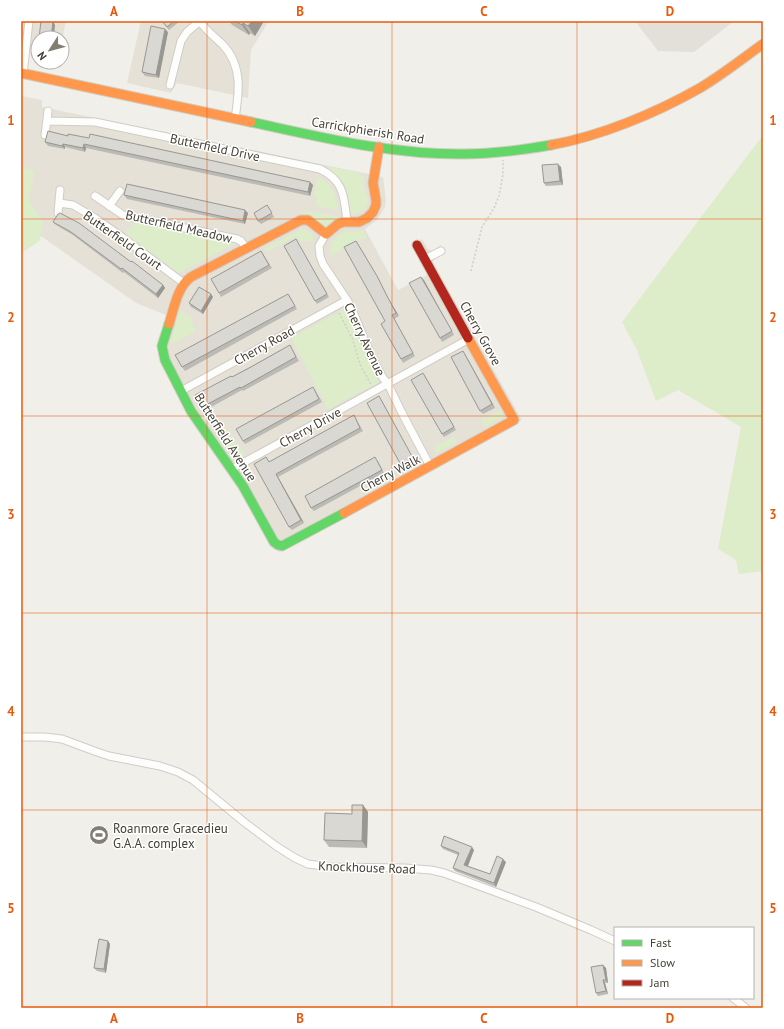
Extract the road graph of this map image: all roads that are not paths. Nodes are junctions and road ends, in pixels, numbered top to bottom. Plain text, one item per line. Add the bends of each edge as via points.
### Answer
1 (29, 21) edge
2 (200, 21) edge
3 (763, 44) edge
4 (22, 73) edge
5 (170, 85) dead end
6 (48, 111) dead end
7 (235, 119) junction
8 (47, 121) junction
9 (45, 135) edge
10 (378, 148) junction
11 (60, 190) dead end
12 (120, 191) dead end
13 (95, 196) dead end
14 (59, 203) junction
15 (109, 206) junction
16 (58, 213) edge
17 (347, 222) junction
18 (326, 234) junction
19 (418, 244) dead end
20 (246, 248) junction
21 (441, 251) dead end
22 (426, 259) junction
23 (185, 284) junction
24 (347, 300) junction
25 (469, 339) junction
26 (388, 384) junction
27 (181, 391) junction
28 (514, 420) joint
29 (430, 466) junction
30 (232, 469) junction
31 (278, 545) joint
32 (21, 737) edge
33 (614, 941) edge
34 (734, 999) edge
35 (746, 1008) edge

1 - 4 street
2 - 5 street via 180,41
2 - 7 street via 229,52 236,66 238,97
3 - 10 street, Carrickphierish Road via 712,81 670,104 597,134 526,150 479,154 410,152
4 - 7 street, Carrickphierish Road
6 - 8 street
7 - 10 street, Carrickphierish Road
8 - 9 street
8 - 17 street, Butterfield Drive via 95,122 320,169 335,179 343,192
10 - 17 street via 373,182 376,203 373,213 366,219
11 - 14 street
12 - 15 street, Butterfield Meadow
13 - 15 street, Butterfield Meadow
14 - 16 street
14 - 23 street, Butterfield Court via 73,205 95,218
15 - 20 street, Butterfield Meadow via 123,215 237,239
17 - 18 street via 337,225
18 - 20 street, Butterfield Avenue via 308,220 301,220
18 - 24 street, Cherry Avenue via 320,246 320,256
19 - 22 street, Cherry Grove
20 - 23 street, Butterfield Avenue via 191,277
21 - 22 street
22 - 25 street, Cherry Grove
23 - 27 street, Butterfield Avenue via 180,291 162,346 165,360
24 - 26 street, Cherry Avenue via 371,356
24 - 27 street, Cherry Road
25 - 26 street, Cherry Drive
25 - 28 street, Cherry Grove
26 - 29 street, Cherry Avenue
26 - 30 street, Cherry Drive
27 - 30 street, Butterfield Avenue via 191,412
28 - 29 street, Cherry Walk
29 - 31 street, Cherry Walk via 282,546
30 - 31 street, Butterfield Avenue
32 - 33 street, Knockhouse Road via 62,739 109,756 178,772 203,787 276,846 308,864 431,870 536,907
34 - 35 street

